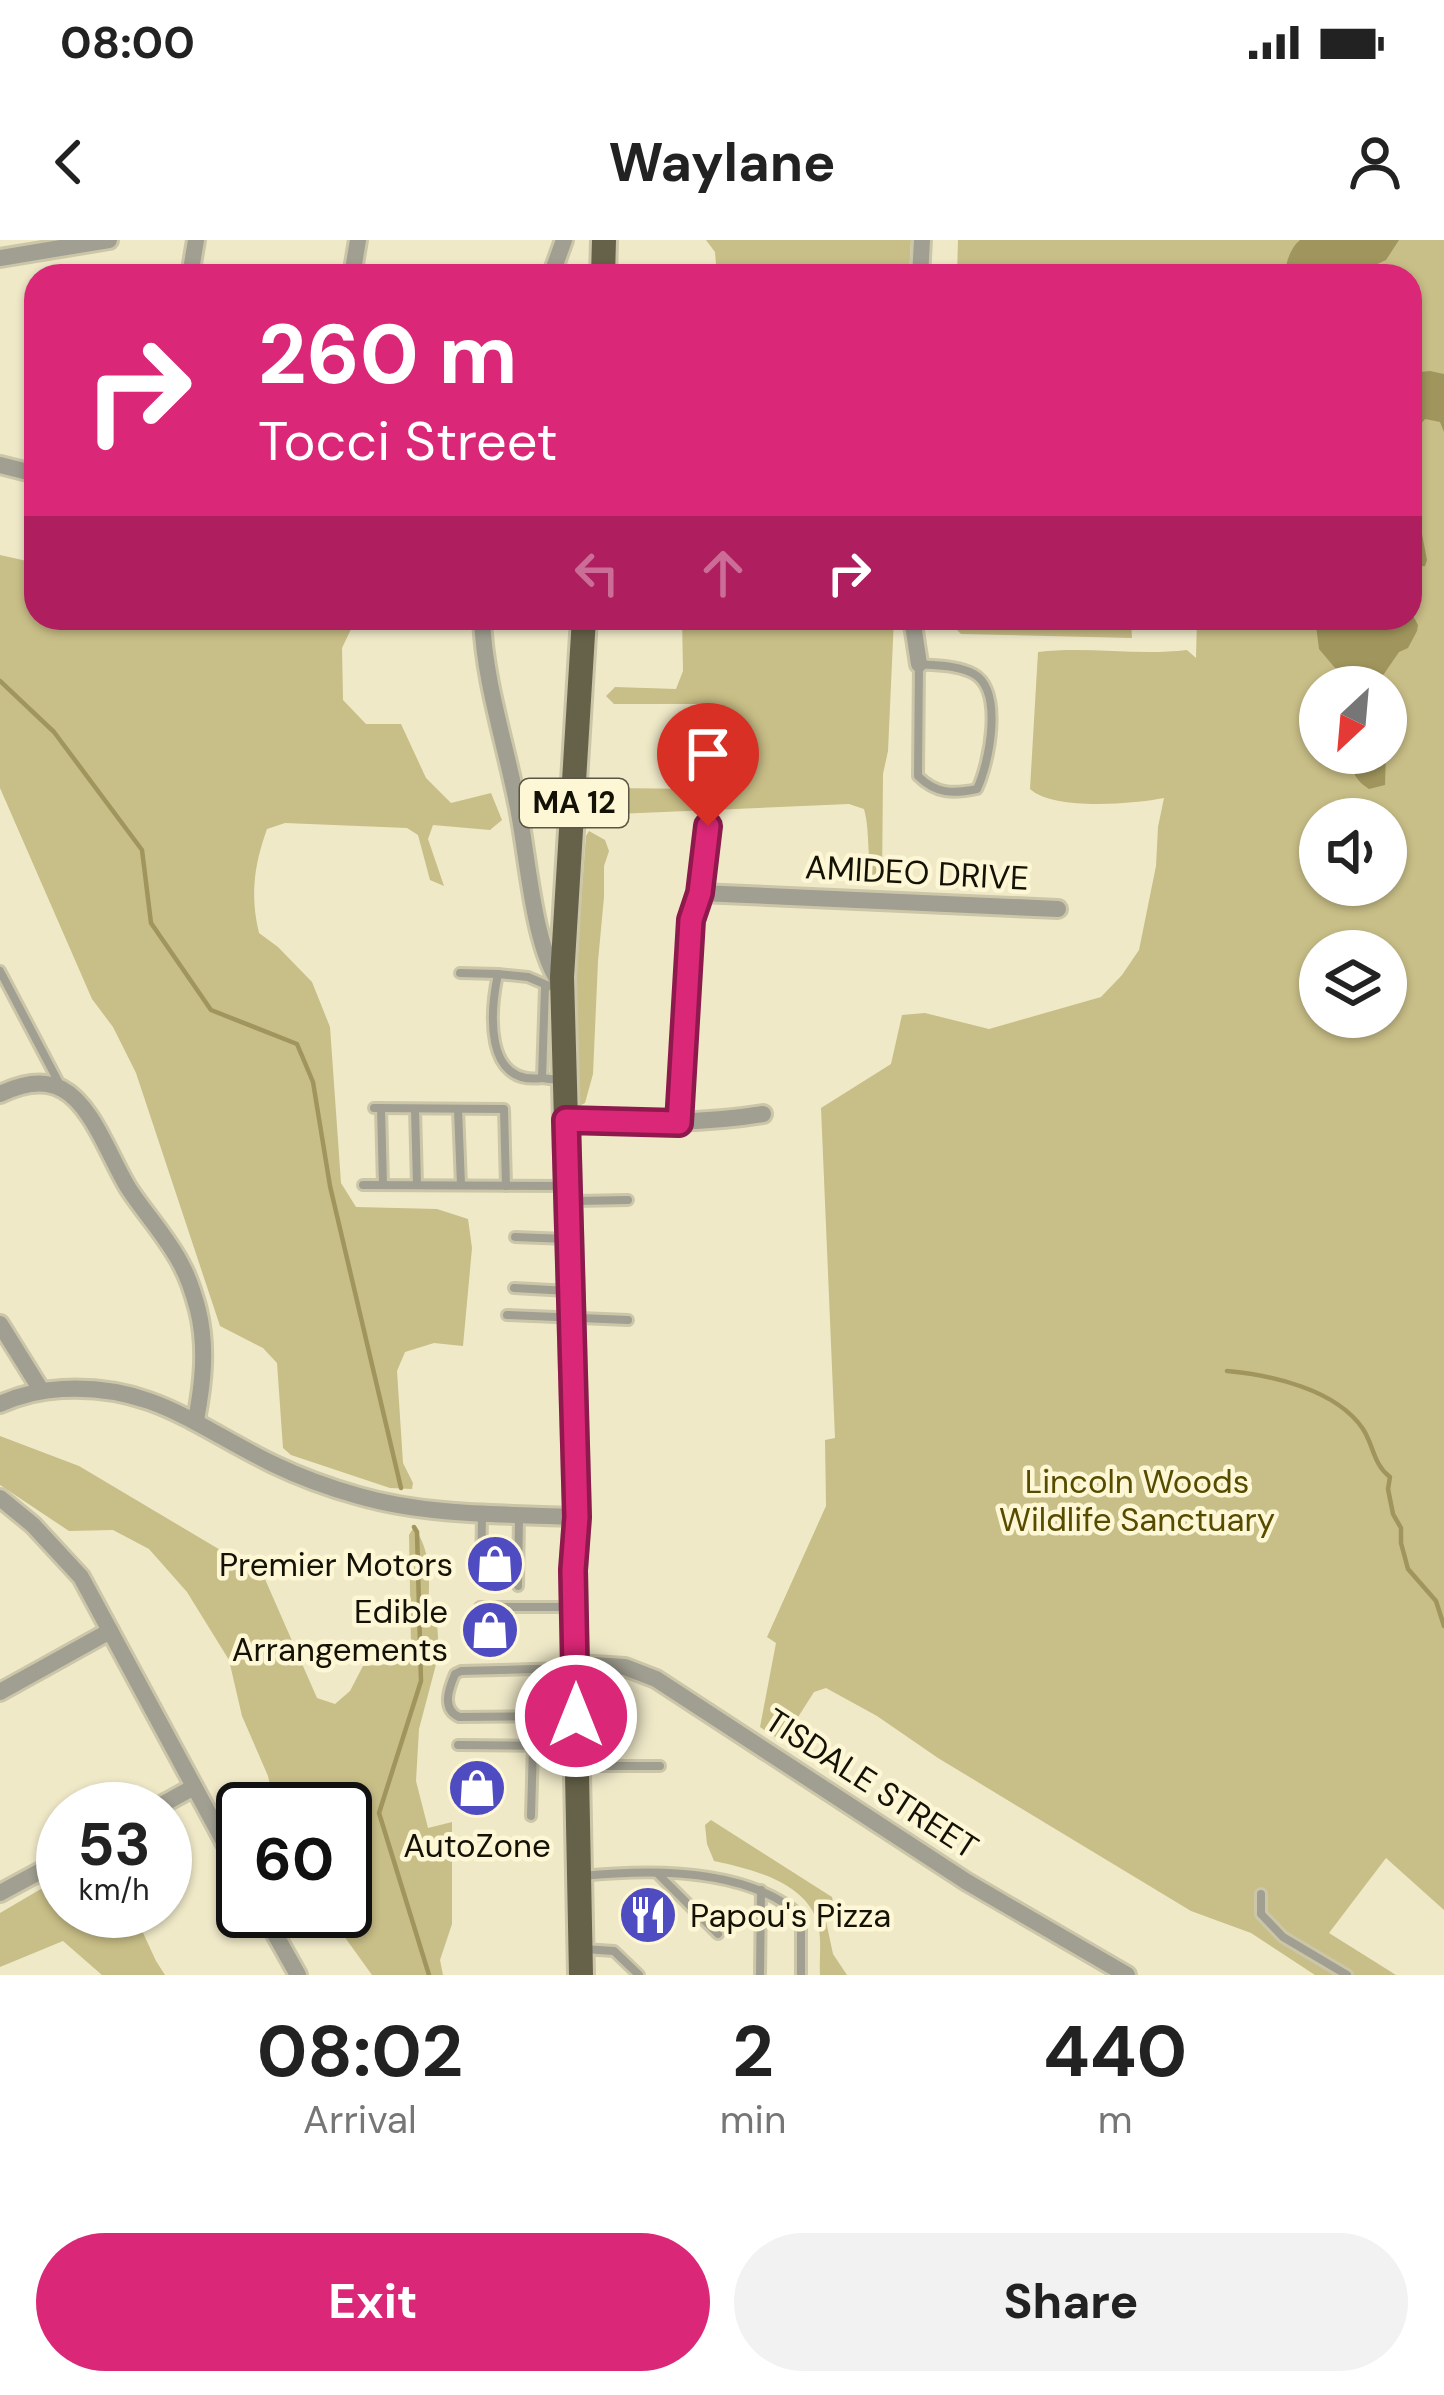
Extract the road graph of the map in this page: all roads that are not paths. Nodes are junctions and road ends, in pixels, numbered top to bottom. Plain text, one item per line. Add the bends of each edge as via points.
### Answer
1 (110, 240) edge
2 (0, 258) edge
3 (484, 630) edge
4 (583, 630) edge
5 (914, 630) edge
6 (919, 664) junction
7 (708, 826) dead end
8 (700, 893) junction
9 (1058, 909) dead end
10 (0, 971) edge
11 (460, 974) dead end
12 (498, 974) junction
13 (554, 987) junction
14 (554, 1079) junction
15 (63, 1089) junction
16 (0, 1094) edge
17 (415, 1108) junction
18 (458, 1109) junction
19 (763, 1114) dead end
20 (566, 1120) junction
21 (679, 1123) junction
22 (363, 1185) dead end
23 (383, 1185) junction
24 (417, 1185) junction
25 (460, 1185) junction
26 (506, 1186) junction
27 (568, 1193) junction
28 (628, 1200) dead end
29 (515, 1237) dead end
30 (568, 1239) junction
31 (514, 1288) dead end
32 (570, 1291) junction
33 (507, 1315) dead end
34 (571, 1319) junction
35 (628, 1320) dead end
36 (0, 1324) edge
37 (41, 1390) junction
38 (0, 1403) edge
39 (196, 1420) junction
40 (0, 1498) edge
41 (482, 1512) junction
42 (519, 1514) junction
43 (577, 1517) junction
44 (481, 1580) dead end
45 (518, 1586) dead end
46 (480, 1607) dead end
47 (574, 1607) junction
48 (110, 1631) junction
49 (576, 1666) junction
50 (0, 1692) edge
51 (576, 1716) junction
52 (458, 1745) dead end
53 (533, 1746) junction
54 (576, 1756) junction
55 (660, 1766) dead end
56 (194, 1787) joint
57 (531, 1816) dead end
58 (216, 1827) edge
59 (36, 1873) edge
60 (657, 1873) junction
61 (580, 1876) junction
62 (761, 1890) junction
63 (0, 1893) edge
64 (1261, 1894) dead end
65 (718, 1934) dead end
66 (277, 1938) edge
67 (580, 1948) junction
68 (622, 1958) junction
69 (298, 1975) edge
70 (581, 1975) edge
71 (622, 1975) edge
72 (639, 1975) edge
73 (760, 1975) edge
74 (801, 1975) edge
75 (1127, 1975) edge
76 (1347, 1975) edge

1 - 2 street
3 - 13 street
4 - 13 main road, MA 12
5 - 6 street
6 - 6 lane via 919,776 954,794 977,789 988,768 985,683 954,667
7 - 8 street
8 - 9 street, AMIDEO DRIVE
8 - 21 street via 691,920
10 - 15 lane
11 - 12 lane
12 - 13 lane
12 - 14 lane via 497,1052 514,1076
13 - 14 main road, MA 12
14 - 20 main road, MA 12
15 - 16 street via 26,1084
15 - 39 street via 182,1266 203,1336
17 - 18 lane
17 - 23 lane via 378,1108
17 - 24 lane
18 - 25 lane
18 - 26 lane via 504,1109
19 - 21 street
20 - 21 street
20 - 27 main road, MA 12
22 - 23 lane
23 - 24 lane
24 - 25 lane
25 - 26 lane
26 - 27 lane
27 - 28 lane
27 - 30 main road, MA 12
29 - 30 lane
30 - 32 main road, MA 12
31 - 32 lane
32 - 34 main road, MA 12
33 - 34 lane
34 - 35 lane
34 - 43 main road, MA 12
36 - 37 street
37 - 38 street
37 - 39 street via 121,1392
39 - 41 street via 333,1489 426,1510
40 - 48 street via 81,1576
41 - 42 street
41 - 44 lane
42 - 43 street
42 - 45 lane
43 - 47 main road, MA 12
46 - 47 lane
47 - 49 main road, MA 12
48 - 50 street
48 - 56 street
49 - 51 main road, MA 12
49 - 51 lane via 461,1671 448,1707 459,1717
49 - 75 street, TISDALE STREET via 625,1667 656,1679
51 - 54 main road, MA 12
52 - 53 lane
53 - 54 lane
53 - 57 lane
54 - 55 lane
54 - 61 main road, MA 12
56 - 58 street
59 - 63 street
60 - 61 lane
60 - 62 lane
60 - 65 lane
61 - 67 main road, MA 12
62 - 73 lane
62 - 74 lane via 801,1916
64 - 76 lane via 1262,1914 1283,1936
66 - 69 street
67 - 68 lane
67 - 70 main road, MA 12
68 - 71 lane
68 - 72 lane

